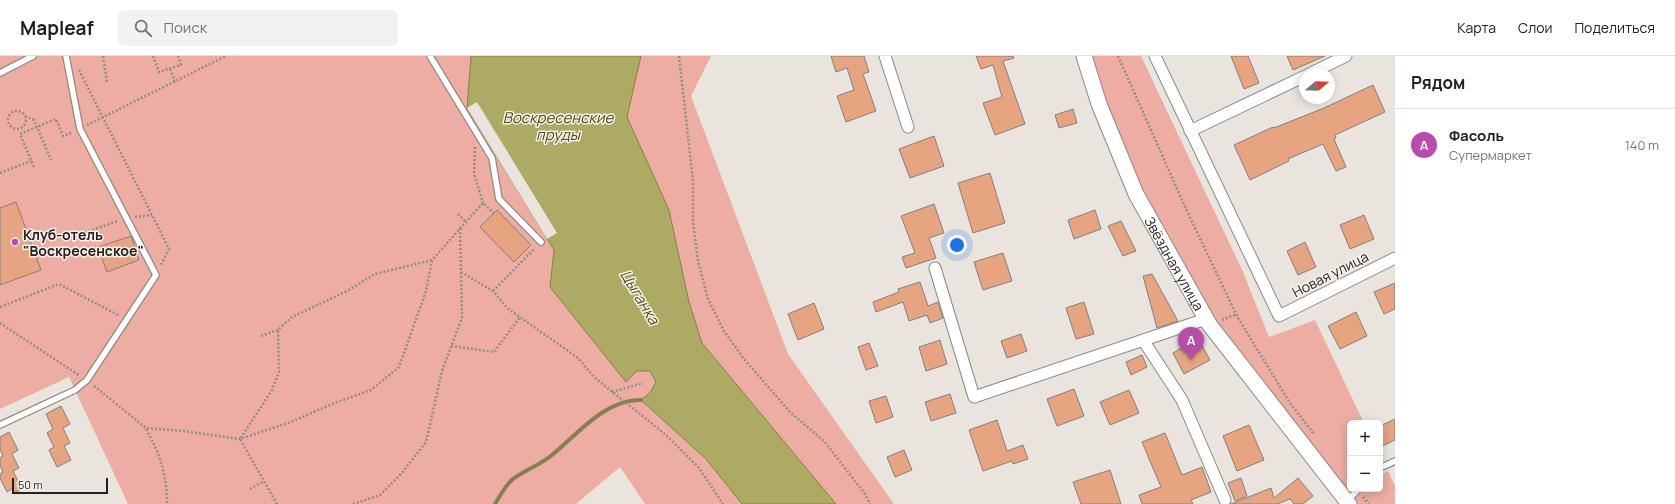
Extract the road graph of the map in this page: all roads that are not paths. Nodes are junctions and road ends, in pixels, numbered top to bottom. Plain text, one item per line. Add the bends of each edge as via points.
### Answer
1 (33, 56) edge
2 (66, 56) edge
3 (430, 56) edge
4 (885, 56) edge
5 (1084, 56) edge
6 (1155, 56) edge
7 (1346, 56) edge
8 (1321, 68) edge
9 (0, 73) edge
10 (1299, 79) edge
11 (908, 127) dead end
12 (1190, 131) junction
13 (541, 242) road end
14 (1395, 258) edge
15 (935, 268) dead end
16 (1211, 321) junction
17 (1143, 340) junction
18 (0, 425) edge
19 (1395, 461) edge
20 (1383, 467) edge
21 (1356, 492) edge
22 (1225, 500) dead end
23 (1348, 502) edge

1 - 9 lane
2 - 18 lane via 80,129 156,275 87,380 75,390
3 - 13 lane via 492,158 499,199
4 - 11 street
5 - 16 street, Звёздная улица via 1099,104 1136,194
6 - 12 street
7 - 8 street
10 - 12 street
12 - 14 street, Новая улица via 1279,316
15 - 17 street via 974,397
16 - 17 street
16 - 23 street, Звёздная улица
17 - 22 street via 1182,400
19 - 20 lane
21 - 23 lane

